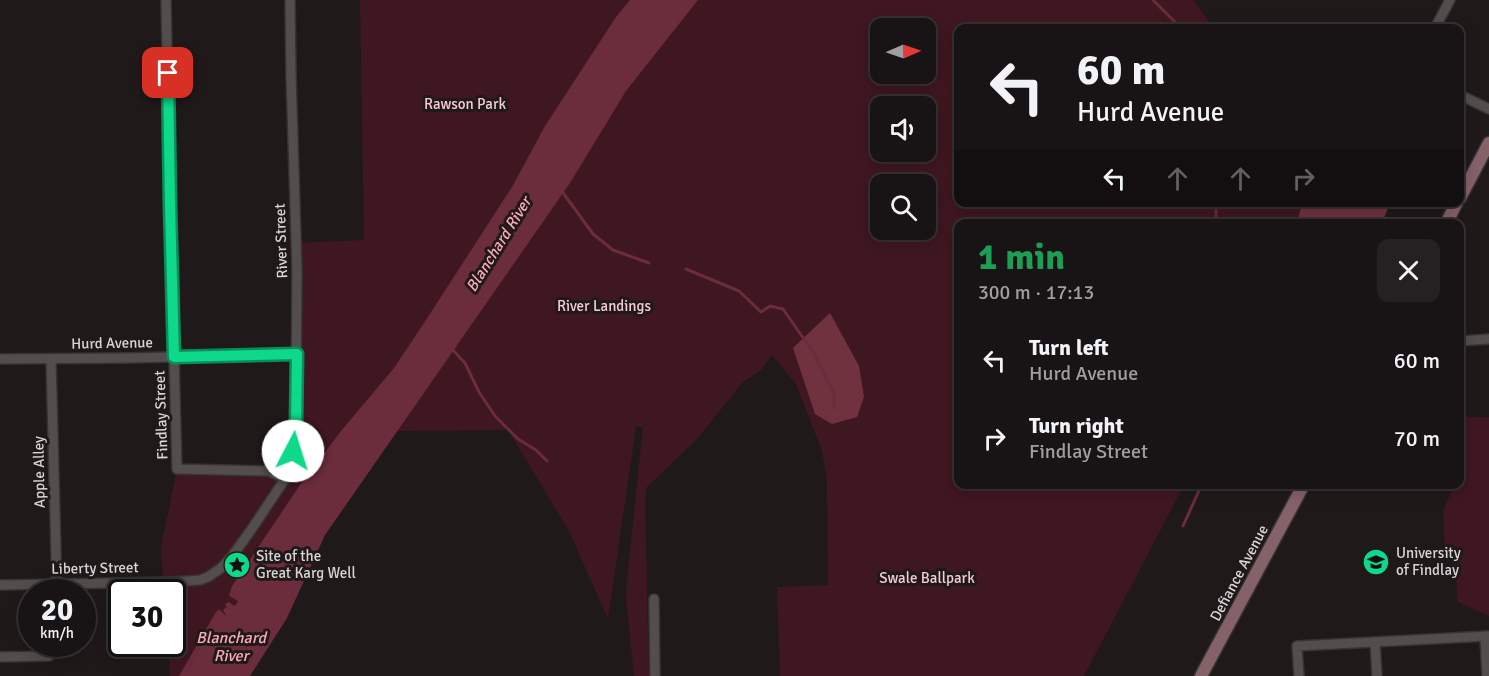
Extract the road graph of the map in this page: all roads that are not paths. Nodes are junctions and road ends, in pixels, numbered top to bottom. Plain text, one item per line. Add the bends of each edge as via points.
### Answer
1 (166, 0) edge
2 (290, 0) edge
3 (1450, 0) edge
4 (1437, 24) edge
5 (1464, 97) edge
6 (1489, 109) edge
7 (1489, 144) edge
8 (1464, 191) edge
9 (1489, 339) edge
10 (1464, 340) edge
11 (297, 354) junction
12 (174, 357) junction
13 (0, 359) edge
14 (51, 359) junction
15 (285, 479) junction
16 (1301, 489) edge
17 (56, 579) edge
18 (0, 585) edge
19 (18, 586) edge
20 (96, 586) edge
21 (654, 599) dead end
22 (1487, 636) edge
23 (1375, 642) junction
24 (0, 657) edge
25 (18, 657) edge
26 (655, 676) edge
27 (1201, 676) edge
28 (1299, 676) edge
29 (1377, 676) edge
30 (1486, 676) edge

1 - 12 street, Findlay Street
2 - 11 street, River Street
3 - 4 street
5 - 6 street
7 - 8 street
9 - 10 street
11 - 12 street, Hurd Avenue
11 - 15 street, River Street via 294,444
12 - 14 street, Hurd Avenue
12 - 15 street, Findlay Street via 177,469 268,471
13 - 14 street, Hurd Avenue
14 - 17 street, Apple Alley
15 - 20 street, Liberty Street via 233,555 208,577
16 - 27 street, Defiance Avenue
18 - 19 street, Liberty Street
21 - 26 street
22 - 23 street
22 - 30 street
23 - 28 street via 1297,646
23 - 29 street
24 - 25 street

